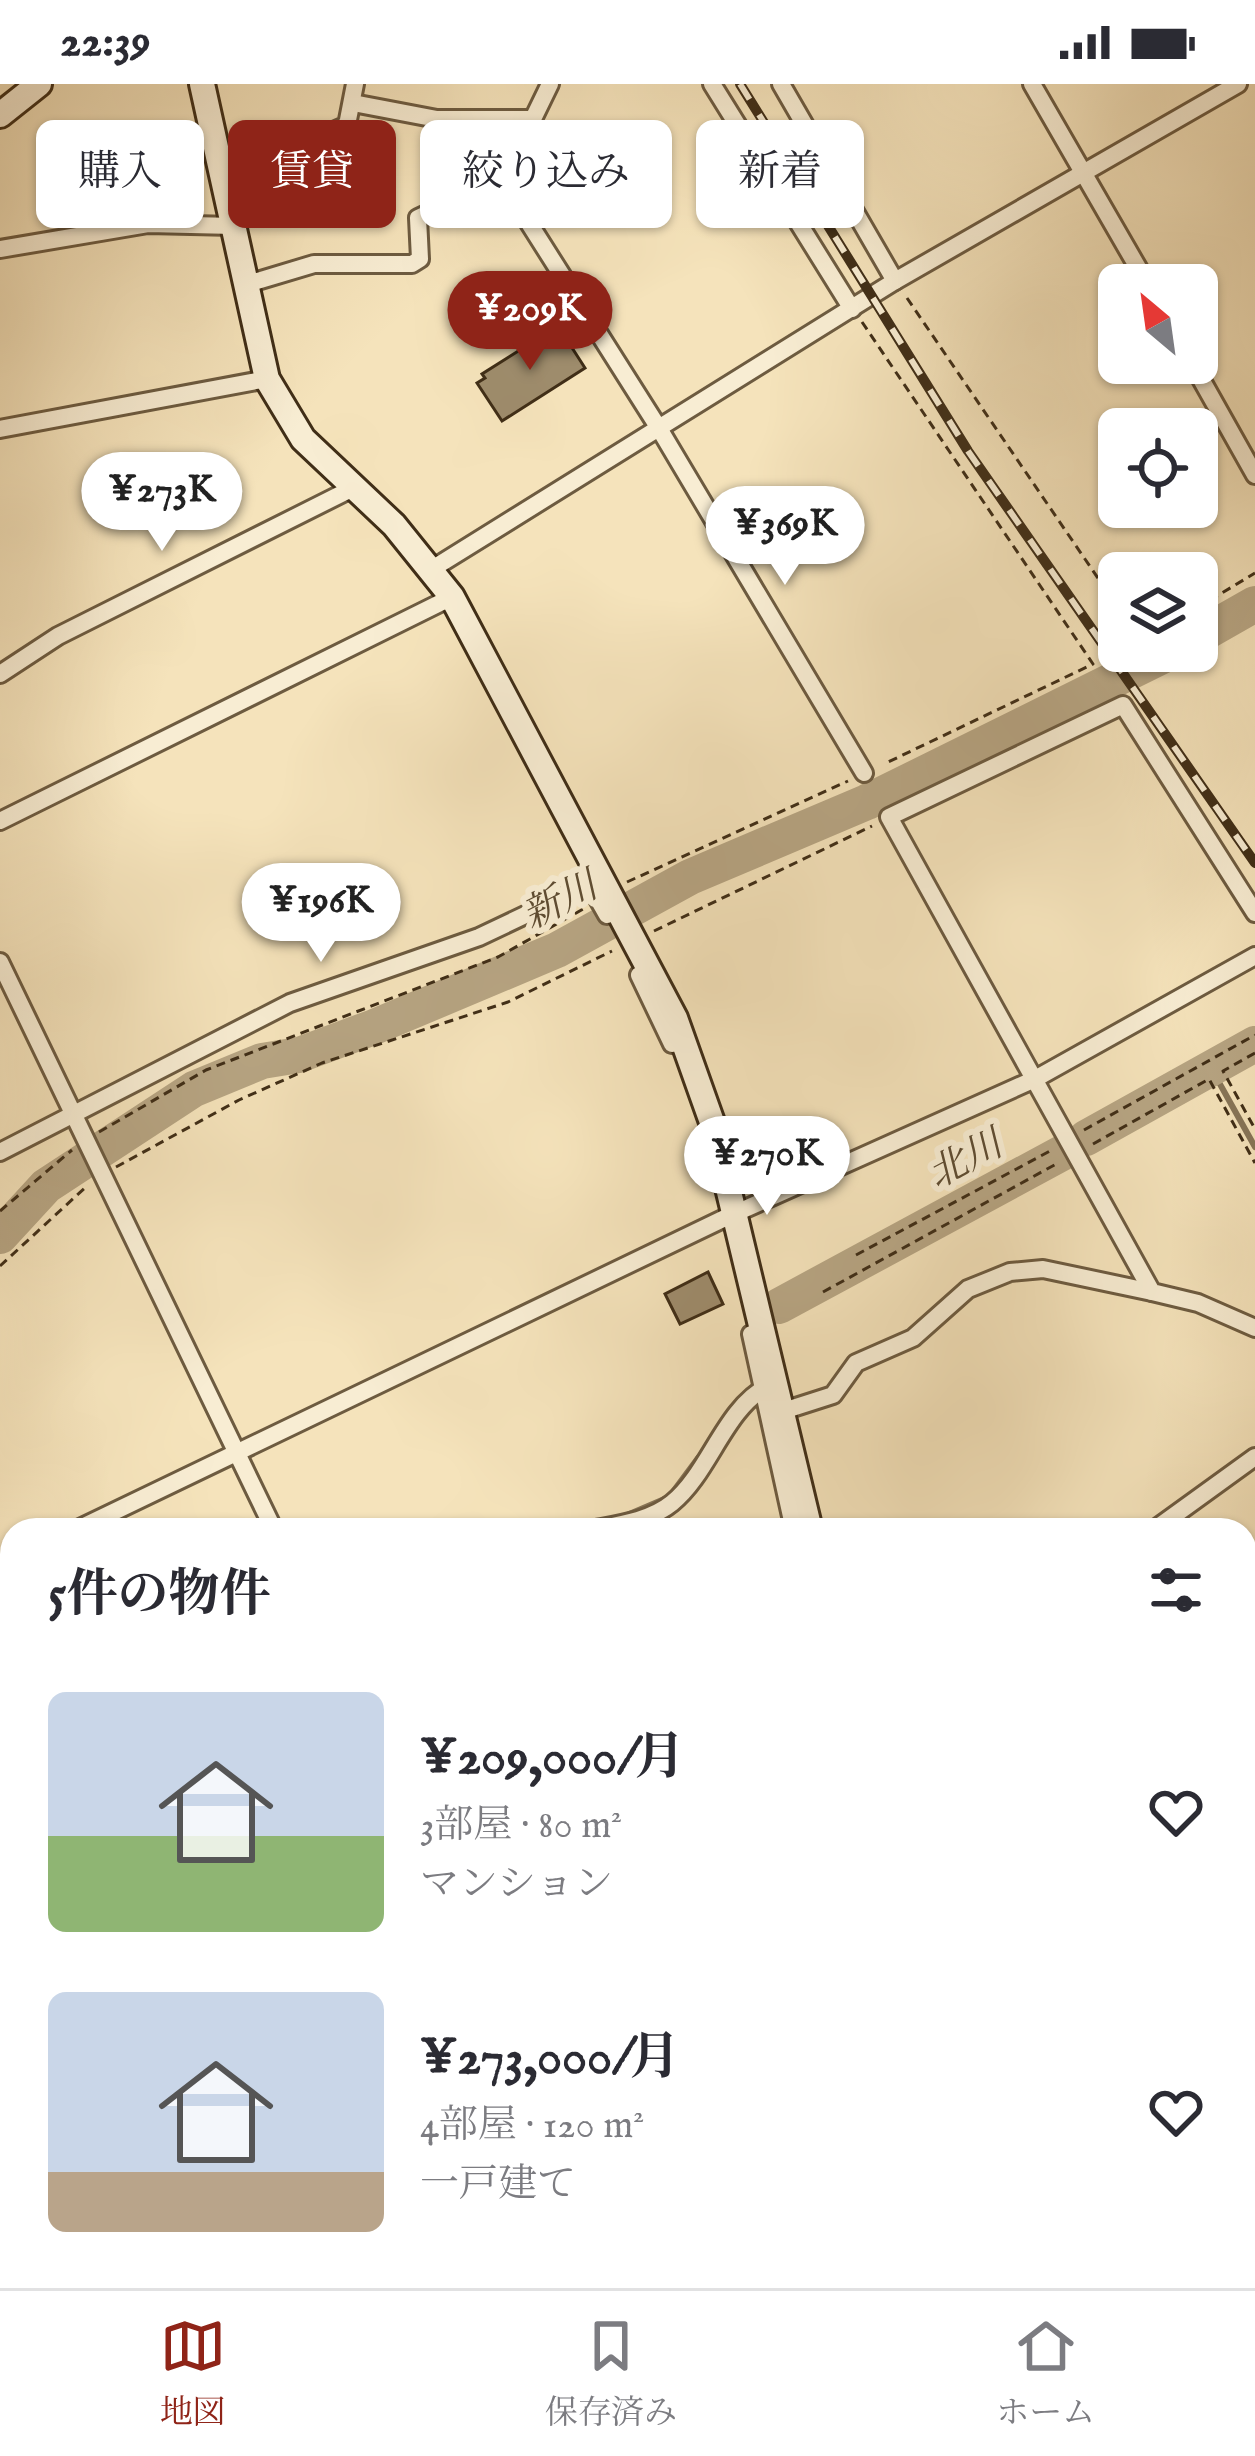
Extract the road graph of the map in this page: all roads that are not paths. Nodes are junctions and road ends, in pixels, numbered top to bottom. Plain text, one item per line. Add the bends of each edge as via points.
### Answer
1 (39, 84) edge
2 (202, 84) edge
3 (550, 84) edge
4 (712, 84) edge
5 (782, 84) edge
6 (1032, 84) edge
7 (1238, 84) edge
8 (354, 93) edge
9 (0, 115) edge
10 (222, 163) junction
11 (1084, 172) junction
12 (228, 194) edge
13 (228, 226) edge
14 (234, 228) edge
15 (0, 249) edge
16 (1136, 264) edge
17 (896, 281) junction
18 (244, 285) junction
19 (852, 309) junction
20 (267, 379) junction
21 (1204, 384) edge
22 (0, 429) edge
23 (660, 430) junction
24 (1255, 475) edge
25 (355, 487) junction
26 (433, 569) junction
27 (452, 597) junction
28 (0, 674) edge
29 (864, 773) road end
30 (0, 821) edge
31 (600, 888) junction
32 (1255, 913) edge
33 (1255, 956) edge
34 (0, 962) edge
35 (1035, 1079) junction
36 (71, 1116) junction
37 (0, 1152) edge
38 (731, 1215) junction
39 (1152, 1292) junction
40 (1255, 1328) edge
41 (768, 1386) junction
42 (780, 1412) junction
43 (236, 1453) junction
44 (1253, 1460) edge
45 (101, 1518) edge
46 (268, 1518) edge
47 (640, 1518) edge
48 (801, 1518) edge
49 (802, 1518) edge
50 (1171, 1518) edge

1 - 9 street
2 - 10 street
3 - 8 street via 533,119 437,119
4 - 19 street
5 - 17 street
6 - 11 street
7 - 11 street
8 - 10 street via 346,125
10 - 12 street
11 - 16 street
11 - 17 street
13 - 15 street via 148,224
14 - 18 street
17 - 19 street
18 - 20 street
18 - 23 street via 314,264 412,264 420,259 418,218 501,179
19 - 23 street
20 - 22 street
20 - 25 street via 303,439
21 - 24 street
23 - 26 street
23 - 29 street
25 - 26 street
25 - 28 street via 58,636
26 - 27 street
27 - 30 street
27 - 31 street
31 - 36 street via 290,1003
31 - 38 street via 676,1018 713,1125
32 - 35 street via 1123,705 890,817
33 - 35 street
34 - 36 street
35 - 38 street
35 - 39 street
36 - 37 street
36 - 43 street
38 - 41 street
38 - 43 street
39 - 40 street
39 - 42 street via 1043,1269 1010,1271 968,1289 914,1338 856,1363 833,1395
41 - 42 street
41 - 47 street via 672,1503
41 - 48 street
42 - 49 street
43 - 45 street
43 - 46 street
44 - 50 street

